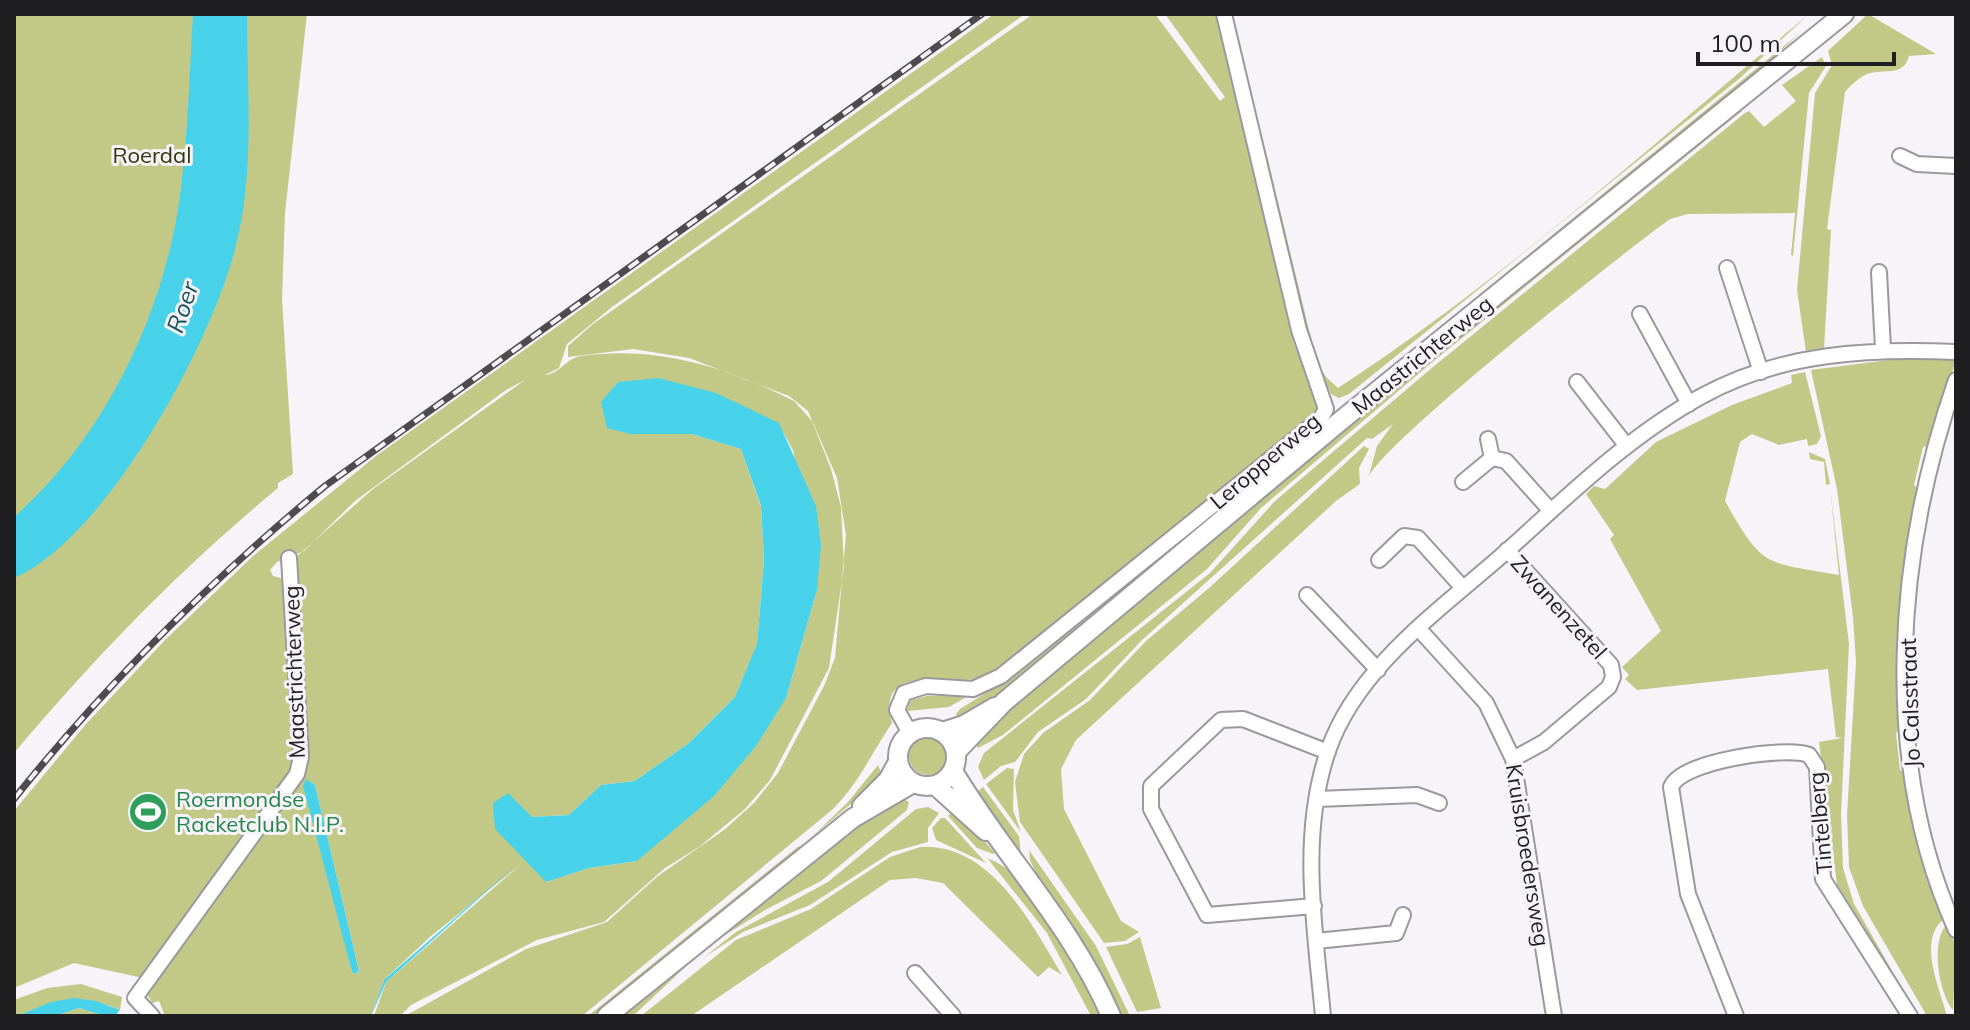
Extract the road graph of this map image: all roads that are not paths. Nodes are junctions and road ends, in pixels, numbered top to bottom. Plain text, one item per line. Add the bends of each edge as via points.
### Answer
1 (1224, 14) edge
2 (1844, 14) edge
3 (1900, 156) dead end
4 (1956, 166) edge
5 (1727, 268) dead end
6 (1879, 272) dead end
7 (1640, 314) dead end
8 (1883, 349) junction
9 (1956, 352) edge
10 (1761, 372) junction
11 (1956, 380) edge
12 (1577, 382) dead end
13 (1689, 404) junction
14 (1488, 439) dead end
15 (1626, 445) junction
16 (1492, 458) junction
17 (1463, 482) dead end
18 (1550, 510) junction
19 (1507, 550) junction
20 (289, 558) dead end
21 (1379, 560) dead end
22 (1463, 588) junction
23 (1307, 595) dead end
24 (1418, 628) junction
25 (1378, 670) junction
26 (1004, 702) junction
27 (942, 732) junction
28 (910, 733) junction
29 (1328, 752) junction
30 (1513, 759) junction
31 (898, 762) junction
32 (955, 762) junction
33 (913, 783) junction
34 (935, 785) junction
35 (1318, 799) junction
36 (1439, 803) dead end
37 (853, 818) junction
38 (1000, 843) junction
39 (1314, 906) junction
40 (1403, 915) dead end
41 (1954, 921) edge
42 (1316, 941) junction
43 (915, 973) dead end
44 (152, 1016) edge
45 (607, 1016) edge
46 (953, 1016) edge
47 (1111, 1016) edge
48 (1323, 1016) edge
49 (1554, 1016) edge
50 (1736, 1016) edge
51 (1910, 1016) edge

1 - 28 street, Leropperweg via 1299,330 1326,409 1001,676 973,689 926,686 904,693 897,710
2 - 26 main road, Maastrichterweg via 1344,418
3 - 4 street via 1917,164
5 - 10 street
6 - 8 street
7 - 13 street
8 - 9 street
8 - 10 street
10 - 13 street
11 - 41 street, Jo Calsstraat via 1929,472 1911,577 1904,661 1918,815
12 - 15 street
13 - 15 street
14 - 16 street
15 - 18 street
16 - 17 street
16 - 18 street via 1506,461
18 - 19 street
19 - 22 street
19 - 30 street, Zwanenzetel via 1611,665 1613,677 1609,687 1544,742
20 - 44 street, Maastrichterweg via 301,757 297,774 135,998
21 - 22 street via 1404,536 1418,538
22 - 24 street
23 - 25 street
24 - 25 street
24 - 30 street, Kruisbroedersweg via 1486,703
25 - 29 street via 1342,721
26 - 27 main road, Maastrichterweg
26 - 32 main road, Maastrichterweg
27 - 28 main road via 923,728
27 - 32 main road
28 - 31 main road
29 - 35 street
29 - 39 street via 1243,719 1221,720 1151,786 1151,809 1207,915
30 - 49 street, Kruisbroedersweg
31 - 33 main road
31 - 37 main road
32 - 34 main road
32 - 38 main road
33 - 34 main road
33 - 37 main road
34 - 38 main road
35 - 36 street via 1417,795
35 - 39 street via 1310,855
37 - 45 main road
38 - 47 main road via 1062,924
39 - 42 street
40 - 42 street via 1396,933
42 - 48 street
43 - 46 street
50 - 51 street, Tintelberg via 1688,894 1672,783 1682,774 1726,759 1799,752 1812,757 1817,767 1823,879

